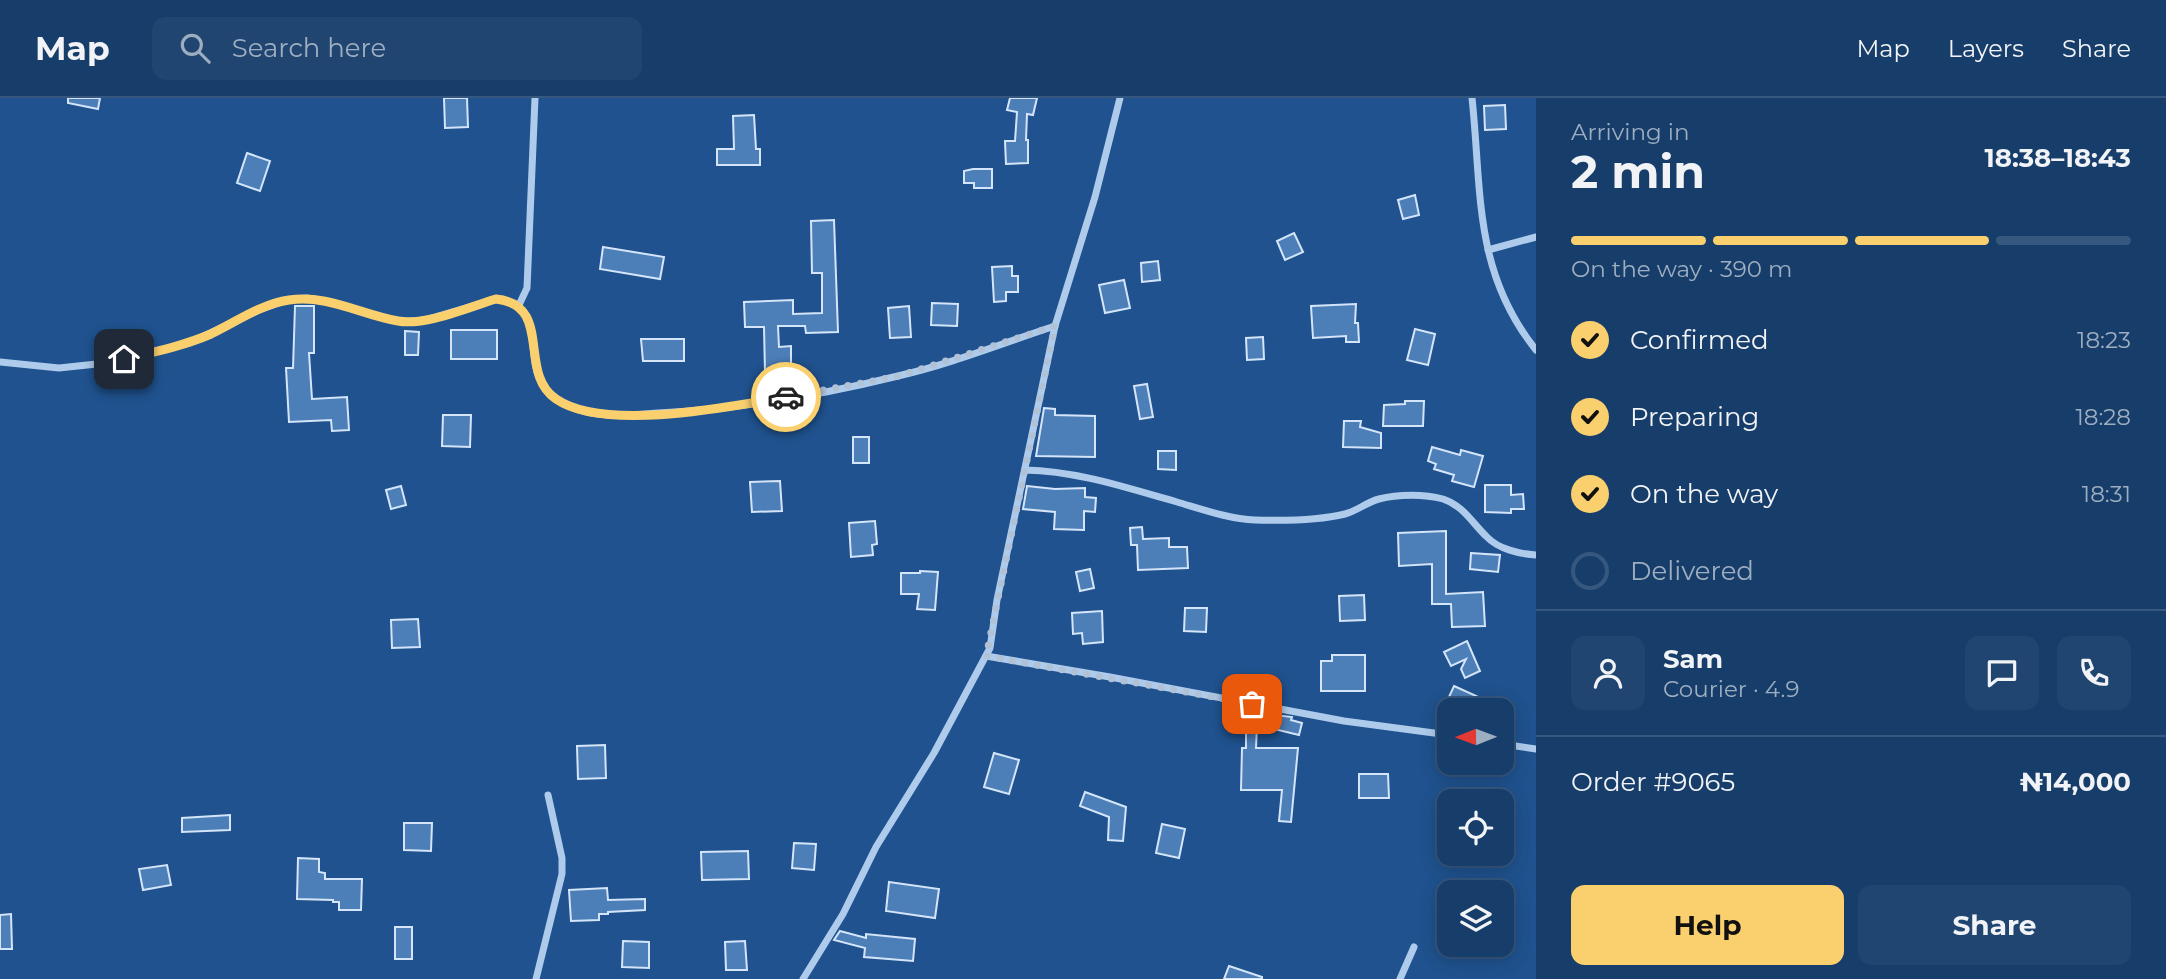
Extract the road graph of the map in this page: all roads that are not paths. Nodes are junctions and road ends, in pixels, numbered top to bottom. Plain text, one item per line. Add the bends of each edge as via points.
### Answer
1 (535, 98) edge
2 (1120, 98) edge
3 (1472, 98) edge
4 (1536, 237) edge
5 (1488, 250) junction
6 (519, 305) junction
7 (1055, 326) junction
8 (1536, 350) edge
9 (0, 362) edge
10 (1025, 470) junction
11 (1536, 555) edge
12 (986, 656) junction
13 (1437, 733) edge
14 (1514, 746) edge
15 (1536, 749) edge
16 (548, 795) dead end
17 (1414, 947) dead end
18 (537, 979) edge
19 (803, 979) edge
20 (1400, 979) edge

1 - 6 street via 527,288
2 - 7 street
3 - 5 street via 1478,194
4 - 5 street
5 - 8 street via 1507,308
6 - 7 street via 530,323 543,385 555,398 579,410 607,416 721,408 899,376
6 - 9 street via 496,299 425,320 401,321 307,298 287,300 189,343 106,363 59,368
7 - 10 street
10 - 11 street via 1085,477 1251,520 1315,520 1349,513 1379,499 1410,495 1442,499 1457,506 1488,539 1521,554
10 - 12 street
12 - 13 street via 1344,721
12 - 19 street
14 - 15 street
16 - 18 street via 562,874
17 - 20 street

